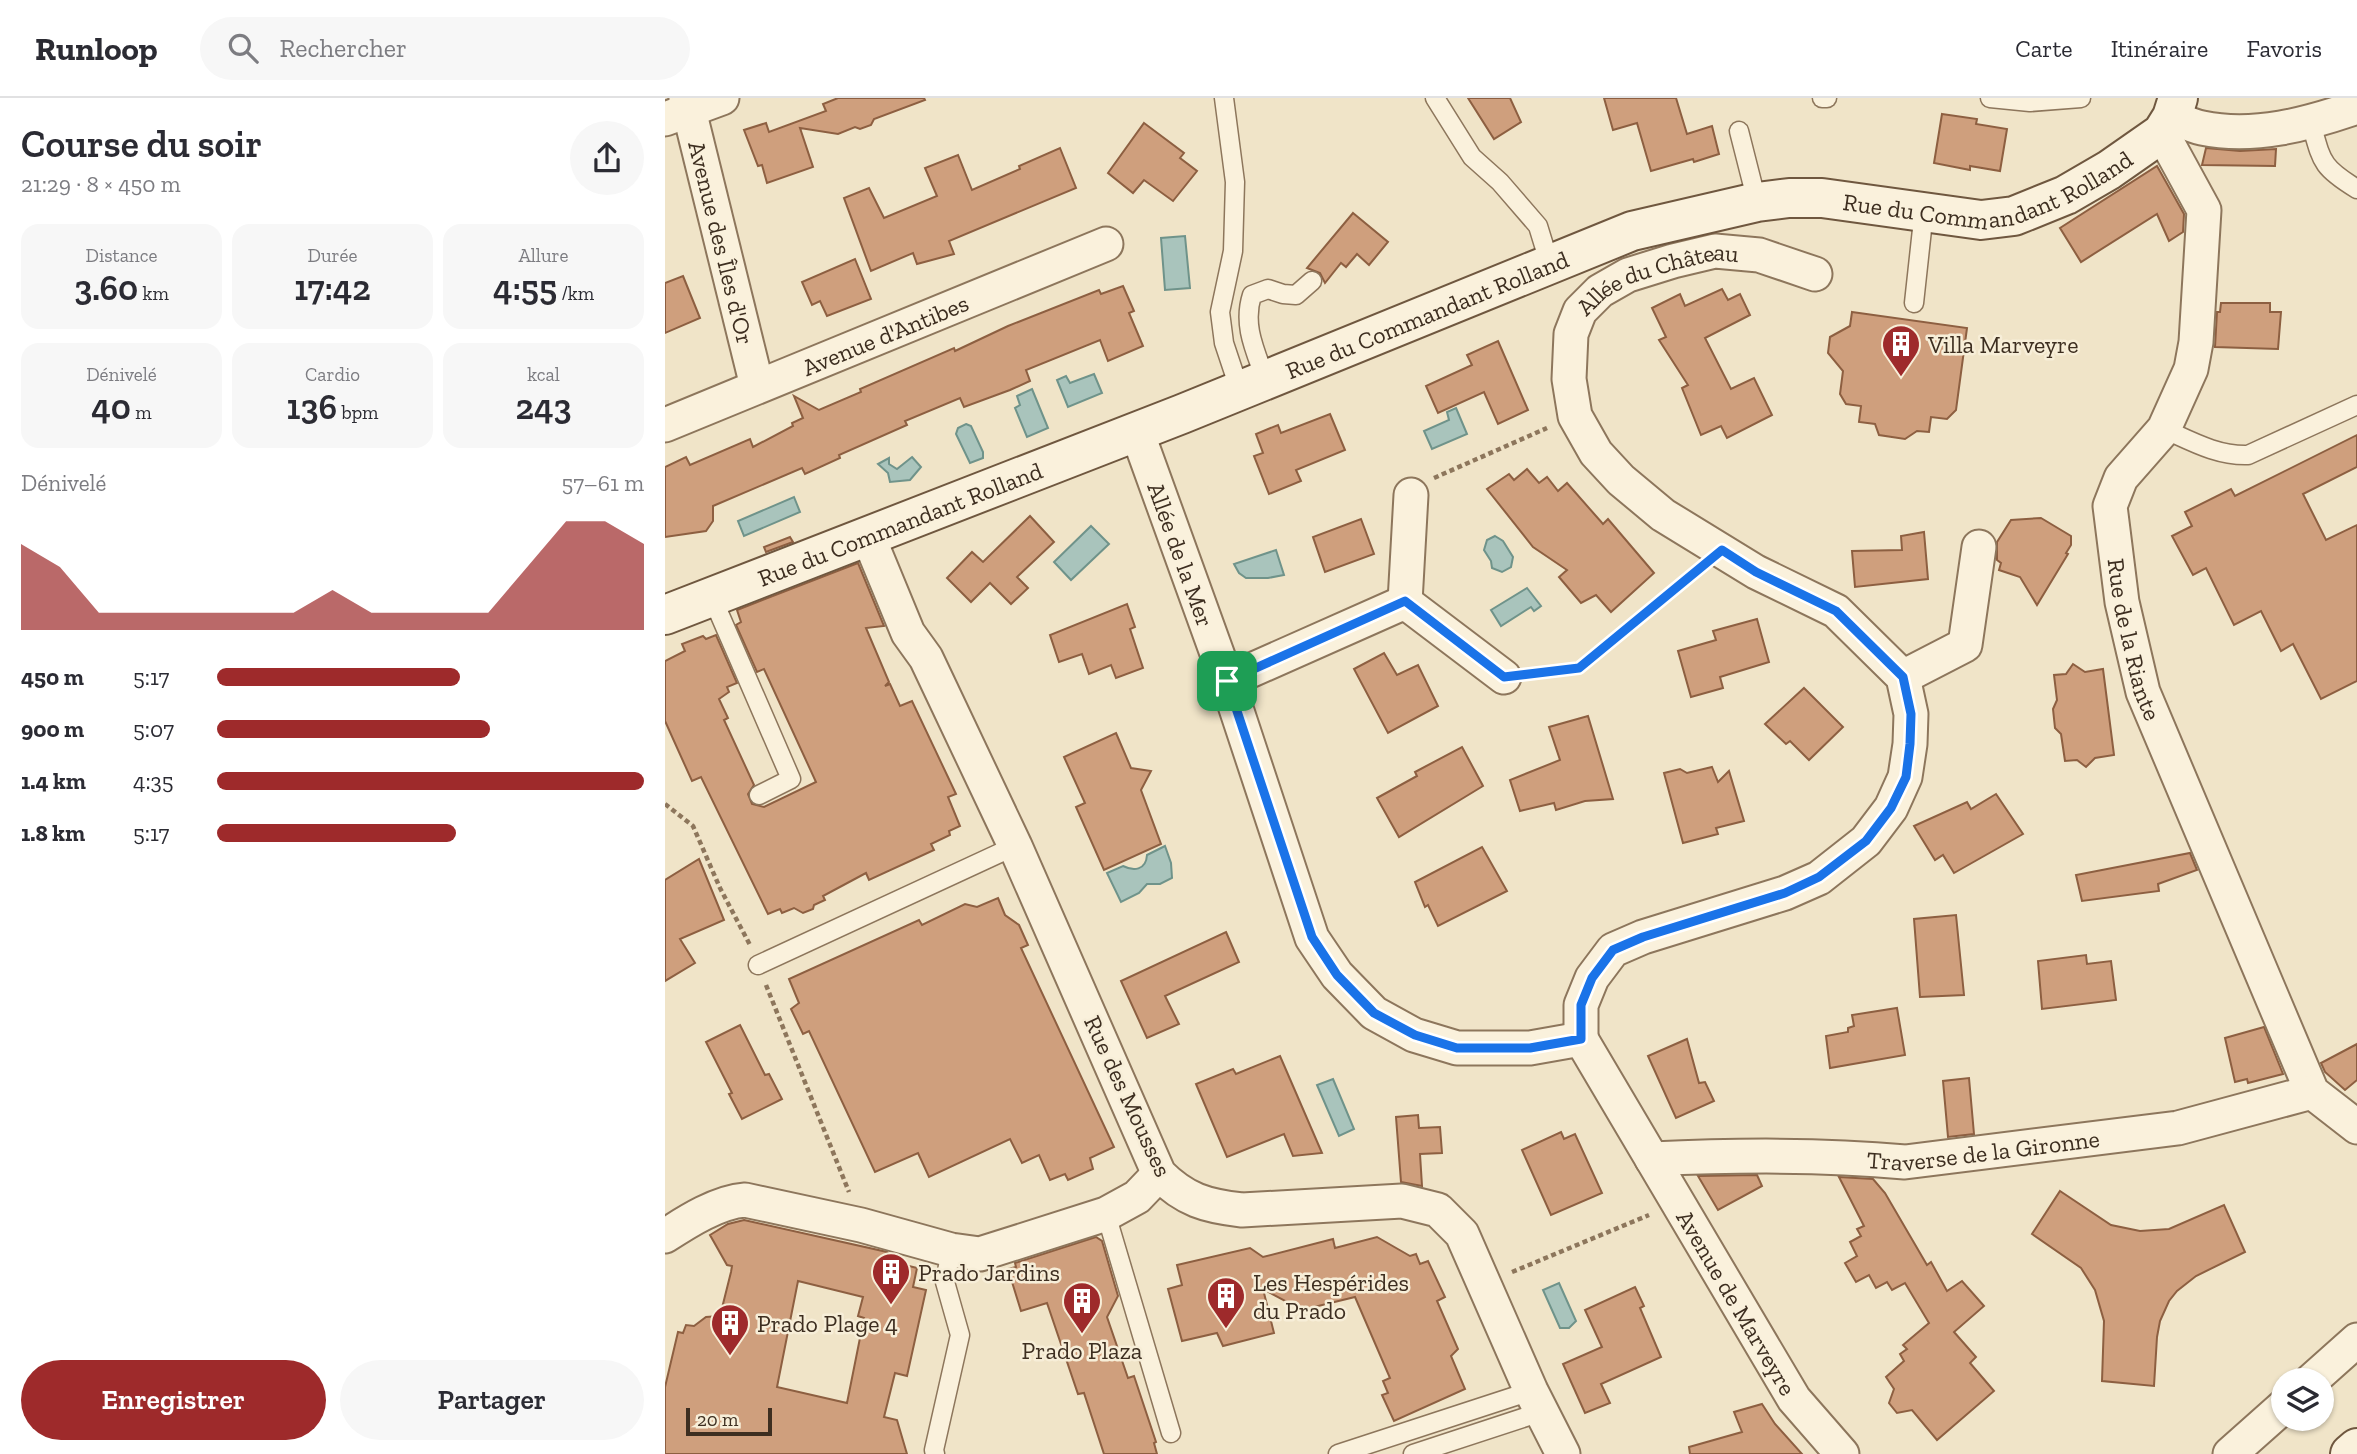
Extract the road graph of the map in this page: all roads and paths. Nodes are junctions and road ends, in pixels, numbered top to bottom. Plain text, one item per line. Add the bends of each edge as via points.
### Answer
1 (722, 98) edge
2 (1224, 98) edge
3 (1435, 98) edge
4 (1990, 98) edge
5 (2081, 98) edge
6 (2357, 107) edge
7 (680, 109) edge
8 (2168, 111) edge
9 (2311, 123) junction
10 (1739, 131) dead end
11 (2357, 189) edge
12 (1757, 202) junction
13 (1924, 211) junction
14 (1106, 244) dead end
15 (1550, 265) junction
16 (1815, 274) dead end
17 (1312, 281) dead end
18 (1914, 303) dead end
19 (1253, 386) junction
20 (757, 387) junction
21 (2357, 405) edge
22 (1575, 416) junction
23 (665, 425) edge
24 (2164, 429) junction
25 (1137, 432) junction
26 (1411, 495) joint
27 (876, 533) junction
28 (1979, 547) dead end
29 (1722, 550) junction
30 (712, 597) junction
31 (1405, 601) junction
32 (665, 615) edge
33 (1504, 677) joint
34 (1903, 677) junction
35 (1227, 681) junction
36 (759, 795) dead end
37 (665, 804) edge
38 (1015, 846) junction
39 (758, 965) junction
40 (1581, 1039) junction
41 (2312, 1092) junction
42 (2357, 1127) edge
43 (1647, 1152) junction
44 (1159, 1174) junction
45 (1679, 1202) junction
46 (1107, 1214) junction
47 (861, 1226) junction
48 (665, 1236) edge
49 (951, 1250) junction
50 (1502, 1276) dead end
51 (2357, 1340) edge
52 (2326, 1368) edge
53 (1536, 1401) junction
54 (2271, 1418) edge
55 (1171, 1433) dead end
56 (2357, 1448) edge
57 (935, 1454) edge
58 (1338, 1454) edge
59 (1413, 1454) edge
60 (1563, 1454) edge
61 (1842, 1454) edge
62 (2230, 1454) edge
63 (2350, 1454) edge

1 - 7 street
2 - 19 lane via 1235,195 1233,251 1220,312 1224,343
3 - 15 lane via 1472,157 1500,181 1538,226
4 - 5 lane via 2030,102
6 - 9 street
7 - 20 street, Avenue des Îles d'Or
8 - 9 street via 2201,128 2245,133
8 - 13 street, Rue du Commandant Rolland via 2109,170 2067,195 2014,216 1981,220
8 - 24 street, Rue de la Riante via 2204,210 2196,342 2191,369
9 - 11 lane via 2320,156 2332,174
10 - 12 lane
12 - 13 street, Rue du Commandant Rolland via 1822,198
12 - 15 street, Rue du Commandant Rolland via 1632,230
13 - 18 lane
14 - 20 street, Avenue d'Antibes
15 - 19 street, Rue du Commandant Rolland
16 - 22 street, Allée du Château via 1759,256 1715,251 1628,275 1600,291 1580,311 1571,334 1569,379
17 - 19 lane via 1296,295 1268,289 1252,295 1247,310
19 - 25 street, Rue du Commandant Rolland
20 - 23 street, Avenue d'Antibes
21 - 24 lane via 2248,455 2212,450
22 - 26 path via 1439,473
22 - 29 street, Allée du Château via 1597,453 1621,480 1663,515
24 - 41 street, Rue de la Riante via 2120,478 2110,506 2122,603 2143,692
25 - 27 street, Rue du Commandant Rolland
25 - 35 street, Allée de la Mer
26 - 31 street
27 - 30 street, Rue du Commandant Rolland
27 - 38 street, Rue des Mousses via 908,633 926,658
28 - 34 street via 1965,645
29 - 33 path via 1579,668
29 - 34 street, Allée du Château via 1836,611
30 - 32 street, Rue du Commandant Rolland
30 - 36 lane via 791,779
31 - 33 street
31 - 35 street
34 - 40 street via 1911,714 1906,777 1891,808 1866,841 1819,877 1785,893 1613,950 1592,978 1581,1005
35 - 40 street, Allée de la Mer via 1312,937 1337,975 1374,1013 1415,1035 1457,1048 1530,1048
37 - 39 path via 693,826
38 - 39 lane
38 - 44 street, Rue des Mousses
39 - 47 path
40 - 43 street, Avenue de Marveyre
41 - 42 street, Rue de la Riante
41 - 43 street, Traverse de la Gironne via 2178,1128 1905,1162
43 - 45 street, Avenue de Marveyre
44 - 46 street via 1137,1197
44 - 53 street, Rue des Mousses via 1176,1191 1219,1208 1402,1202 1438,1210 1462,1234
45 - 50 path
45 - 61 street, Avenue de Marveyre via 1794,1399
46 - 49 street via 980,1254
46 - 55 lane
47 - 48 street via 733,1200
47 - 49 street
49 - 57 lane via 945,1282 960,1335
51 - 52 street
53 - 58 lane
53 - 59 lane
53 - 60 street, Rue des Mousses
54 - 62 street
56 - 63 street

